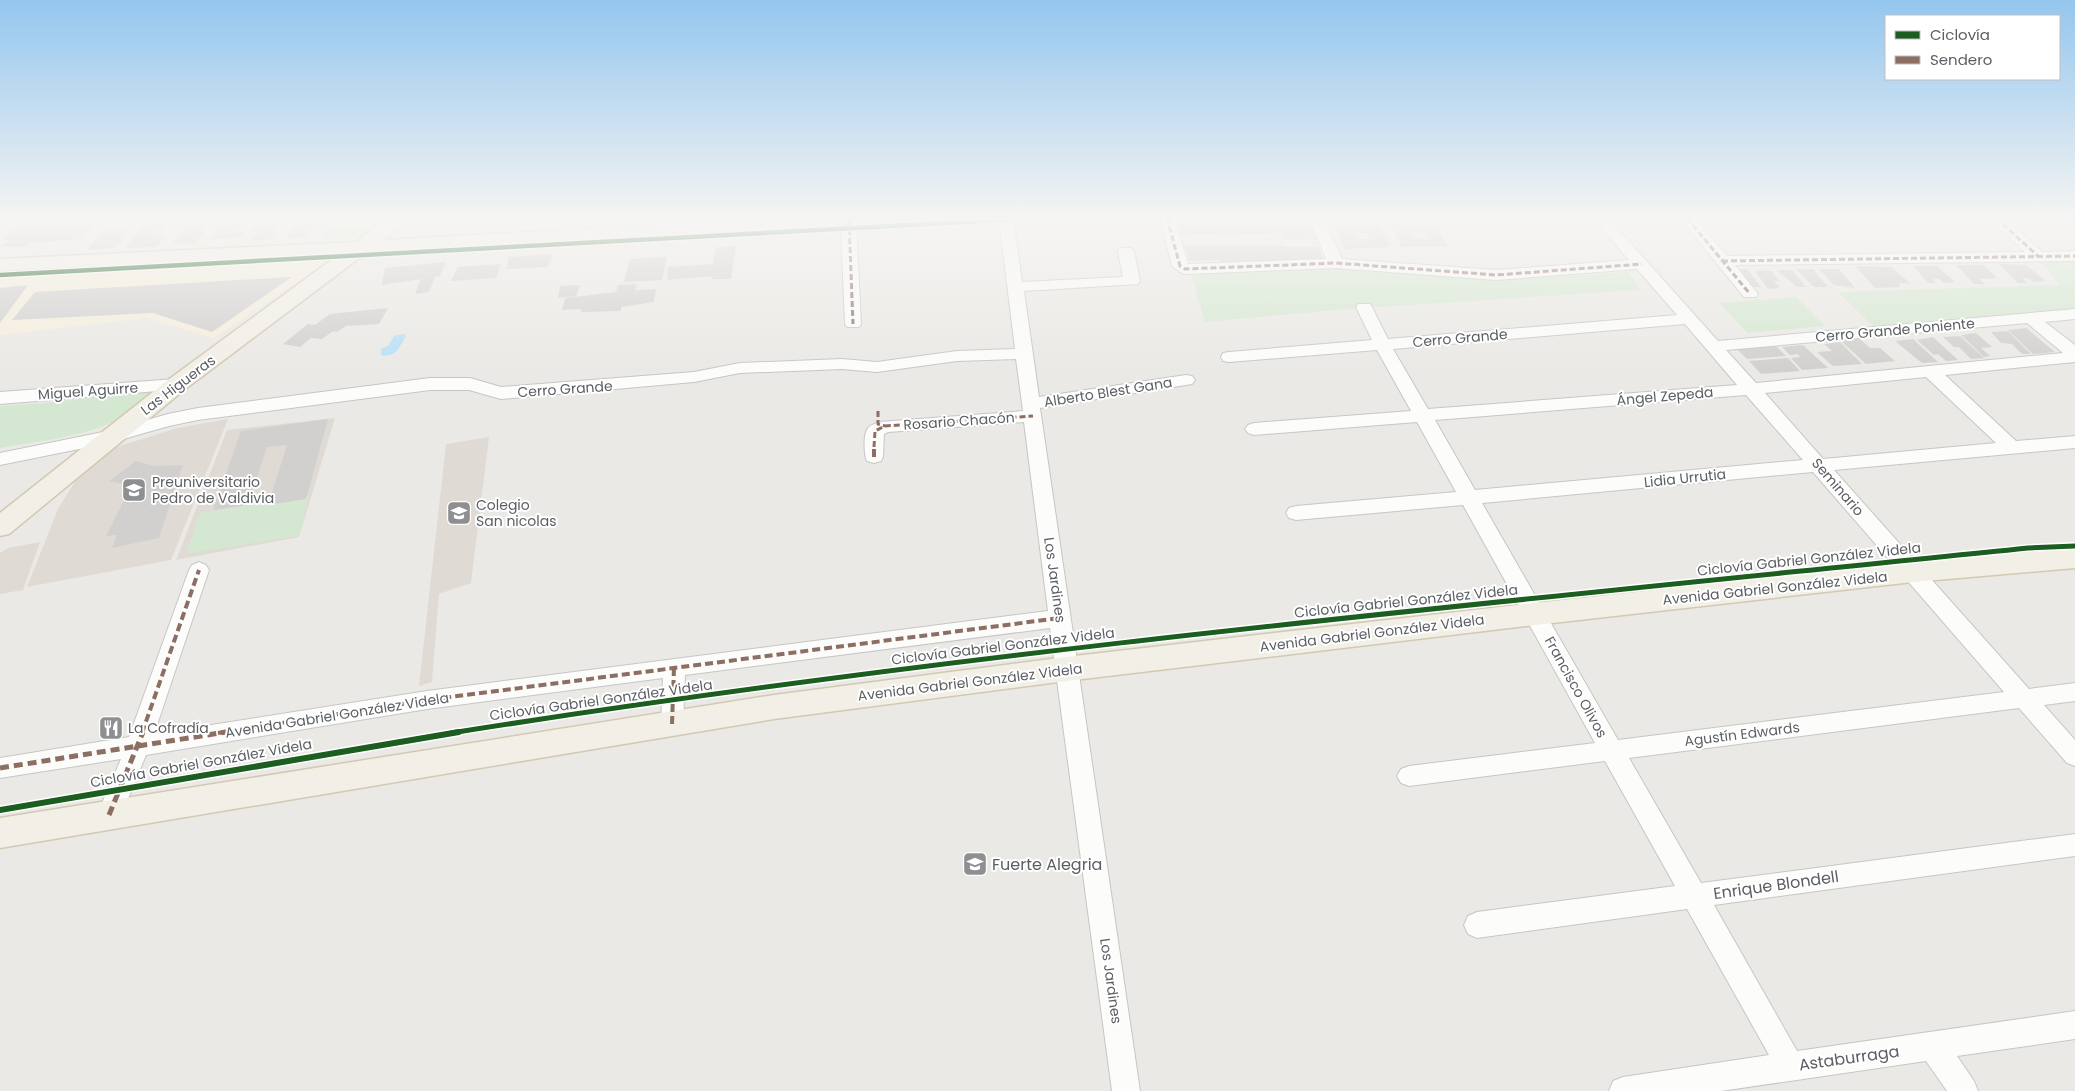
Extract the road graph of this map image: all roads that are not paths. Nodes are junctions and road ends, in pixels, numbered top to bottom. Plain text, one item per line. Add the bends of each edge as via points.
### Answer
1 (332, 269) edge
2 (850, 269) edge
3 (1012, 269) edge
4 (1130, 269) edge
5 (1415, 269) edge
6 (1577, 269) edge
7 (1646, 269) edge
8 (1729, 269) edge
9 (1014, 287) junction
10 (1750, 294) dead end
11 (1364, 306) dead end
12 (2075, 314) edge
13 (2031, 318) junction
14 (1691, 319) junction
15 (853, 324) dead end
16 (1383, 344) junction
17 (1714, 346) junction
18 (1024, 354) junction
19 (2075, 356) edge
20 (1229, 357) dead end
21 (1930, 371) junction
22 (1186, 380) dead end
23 (176, 385) junction
24 (1752, 389) junction
25 (0, 398) edge
26 (1032, 410) junction
27 (1423, 416) junction
28 (1254, 429) dead end
29 (109, 437) junction
30 (2075, 442) edge
31 (2012, 448) junction
32 (874, 457) dead end
33 (0, 459) edge
34 (1819, 465) junction
35 (1470, 498) junction
36 (1296, 513) dead end
37 (0, 527) edge
38 (2075, 558) edge
39 (199, 570) dead end
40 (1913, 572) junction
41 (1535, 614) junction
42 (1060, 618) junction
43 (674, 668) junction
44 (1066, 669) junction
45 (2075, 692) edge
46 (2024, 699) junction
47 (672, 724) junction
48 (138, 746) junction
49 (1612, 751) junction
50 (2075, 756) edge
51 (0, 768) edge
52 (1409, 776) dead end
53 (109, 815) junction
54 (0, 833) edge
55 (2075, 845) edge
56 (1694, 896) junction
57 (1477, 925) dead end
58 (2075, 1025) edge
59 (1933, 1046) junction
60 (1790, 1066) junction
61 (1126, 1091) edge
62 (1623, 1091) edge
63 (1964, 1091) edge

1 - 23 main road, Las Higueras
2 - 15 street
3 - 9 street, Los Jardines
4 - 9 street via 1132,281
5 - 6 street via 1496,275
7 - 14 street, Seminario
8 - 10 street
9 - 18 street, Los Jardines
11 - 16 street, Francisco Olivos
12 - 13 street, Cerro Grande Poniente
13 - 17 street, Cerro Grande Poniente
13 - 19 street
14 - 16 street, Cerro Grande
14 - 17 street, Seminario
16 - 20 street, Cerro Grande
16 - 27 street, Francisco Olivos
17 - 24 street, Seminario
18 - 26 street, Los Jardines
18 - 29 street, Cerro Grande via 957,356 878,367 842,364 740,368 694,377 527,392 500,393 470,384 430,384 198,414
19 - 21 street, Ángel Zepeda
21 - 24 street, Ángel Zepeda
21 - 31 street
22 - 26 street, Alberto Blest Gana
23 - 25 street, Miguel Aguirre
23 - 29 main road, Las Higueras
24 - 27 street, Ángel Zepeda
24 - 34 street, Seminario
26 - 32 street, Rosario Chacón via 882,419 875,431
26 - 42 street, Los Jardines
27 - 28 street, Ángel Zepeda
27 - 35 street, Francisco Olivos
29 - 33 street
29 - 37 main road, Las Higueras
30 - 31 street, Lidia Urrutia
31 - 34 street, Lidia Urrutia
34 - 35 street, Lidia Urrutia
34 - 40 street, Seminario
35 - 36 street, Lidia Urrutia
35 - 41 street, Francisco Olivos
38 - 40 main road, Avenida Gabriel González Videla
39 - 48 street
40 - 41 main road, Avenida Gabriel González Videla
40 - 46 street, Seminario
41 - 44 main road, Avenida Gabriel González Videla
41 - 49 street, Francisco Olivos
42 - 43 street, Avenida Gabriel González Videla
42 - 44 street, Los Jardines
43 - 47 street
43 - 48 street, Avenida Gabriel González Videla via 427,700
44 - 47 main road, Avenida Gabriel González Videla via 774,707
44 - 61 street, Los Jardines
45 - 46 street, Agustín Edwards
46 - 49 street, Agustín Edwards
46 - 50 street, Seminario
47 - 53 main road, Avenida Gabriel González Videla
48 - 51 street, Avenida Gabriel González Videla
48 - 53 street
49 - 52 street, Agustín Edwards
49 - 56 street, Francisco Olivos
53 - 54 main road, Avenida Gabriel González Videla
55 - 56 street, Enrique Blondell
56 - 57 street, Enrique Blondell
56 - 60 street, Francisco Olivos
58 - 59 street, Astaburraga
59 - 60 street, Astaburraga
59 - 63 street
60 - 62 street, Astaburraga

